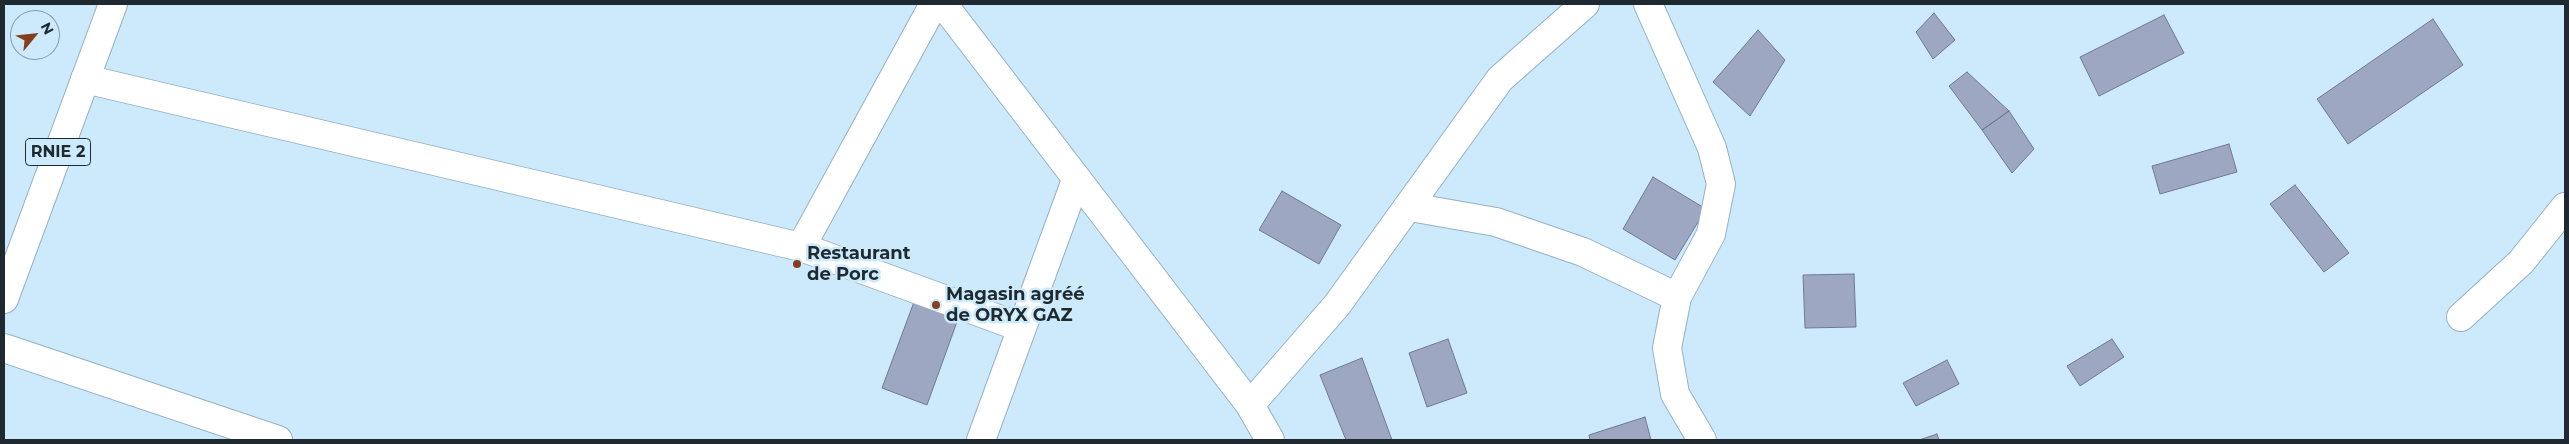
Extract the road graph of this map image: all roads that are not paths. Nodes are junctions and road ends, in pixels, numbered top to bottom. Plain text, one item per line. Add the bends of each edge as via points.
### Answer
1 (113, 4) edge
2 (934, 4) edge
3 (943, 4) edge
4 (1585, 4) edge
5 (1648, 4) edge
6 (85, 79) junction
7 (1076, 180) junction
8 (1410, 207) junction
9 (2565, 207) edge
10 (802, 247) junction
11 (1677, 296) junction
12 (4, 299) edge
13 (2461, 317) dead end
14 (1020, 327) junction
15 (4, 348) edge
16 (1250, 405) junction
17 (278, 440) edge
18 (980, 440) edge
19 (1270, 440) edge
20 (1702, 440) edge

1 - 6 main road, RNIE 2 / RNIE 2
2 - 10 main road
3 - 7 main road
4 - 8 main road via 1500,79
5 - 11 main road via 1712,148 1721,184 1711,234
6 - 10 main road
6 - 12 main road, RNIE 2 / RNIE 2
7 - 14 main road
7 - 16 main road
8 - 11 main road via 1496,222 1574,249
8 - 16 main road via 1337,305
9 - 13 main road via 2521,262
10 - 14 main road
11 - 20 main road via 1667,348 1673,385
14 - 18 main road
15 - 17 main road
16 - 19 main road

